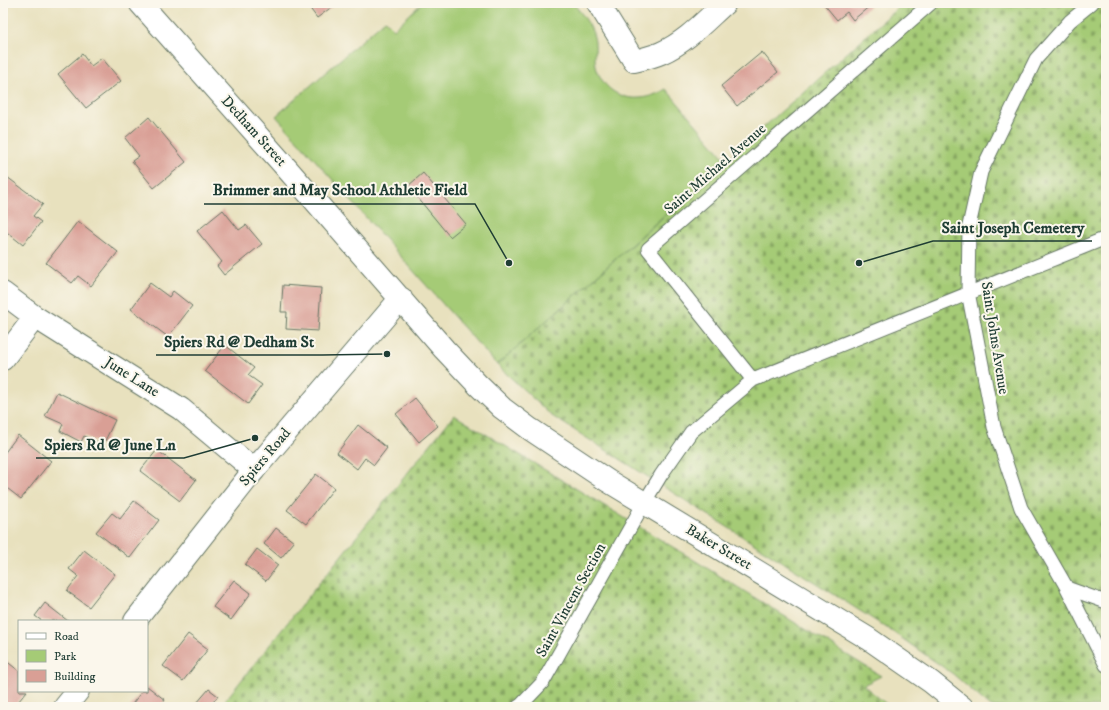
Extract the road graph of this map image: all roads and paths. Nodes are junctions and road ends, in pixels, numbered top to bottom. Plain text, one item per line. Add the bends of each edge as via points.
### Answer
1 (140, 3) edge
2 (598, 3) edge
3 (725, 3) edge
4 (931, 3) edge
5 (1092, 3) edge
6 (1106, 238) edge
7 (968, 292) junction
8 (3, 293) edge
9 (400, 298) junction
10 (35, 317) junction
11 (3, 359) edge
12 (753, 380) junction
13 (478, 385) joint
14 (254, 470) junction
15 (644, 503) junction
16 (1067, 588) junction
17 (1106, 602) edge
18 (136, 620) edge
19 (1106, 665) edge
20 (77, 692) edge
21 (65, 707) edge
22 (518, 707) edge
23 (962, 707) edge

1 - 9 street, Dedham Street
2 - 3 street via 634,61 661,53 683,40
4 - 12 lane, Saint Michael Avenue via 648,248
5 - 7 lane, Saint Johns Avenue via 1070,21 1036,59 981,172 969,226
6 - 7 lane
7 - 12 lane
7 - 16 lane, Saint Johns Avenue via 994,427 1021,508
8 - 10 street, June Lane
9 - 13 street, Dedham Street
9 - 14 street, Spiers Road
10 - 11 street
10 - 14 street, June Lane via 181,409
12 - 15 lane via 691,432
13 - 15 street, Baker Street via 502,408 530,429
14 - 18 street, Spiers Road
15 - 22 lane, Saint Vincent Section via 543,682
15 - 23 street, Baker Street via 864,635
16 - 17 lane
16 - 19 lane, Saint Johns Avenue
20 - 21 street

